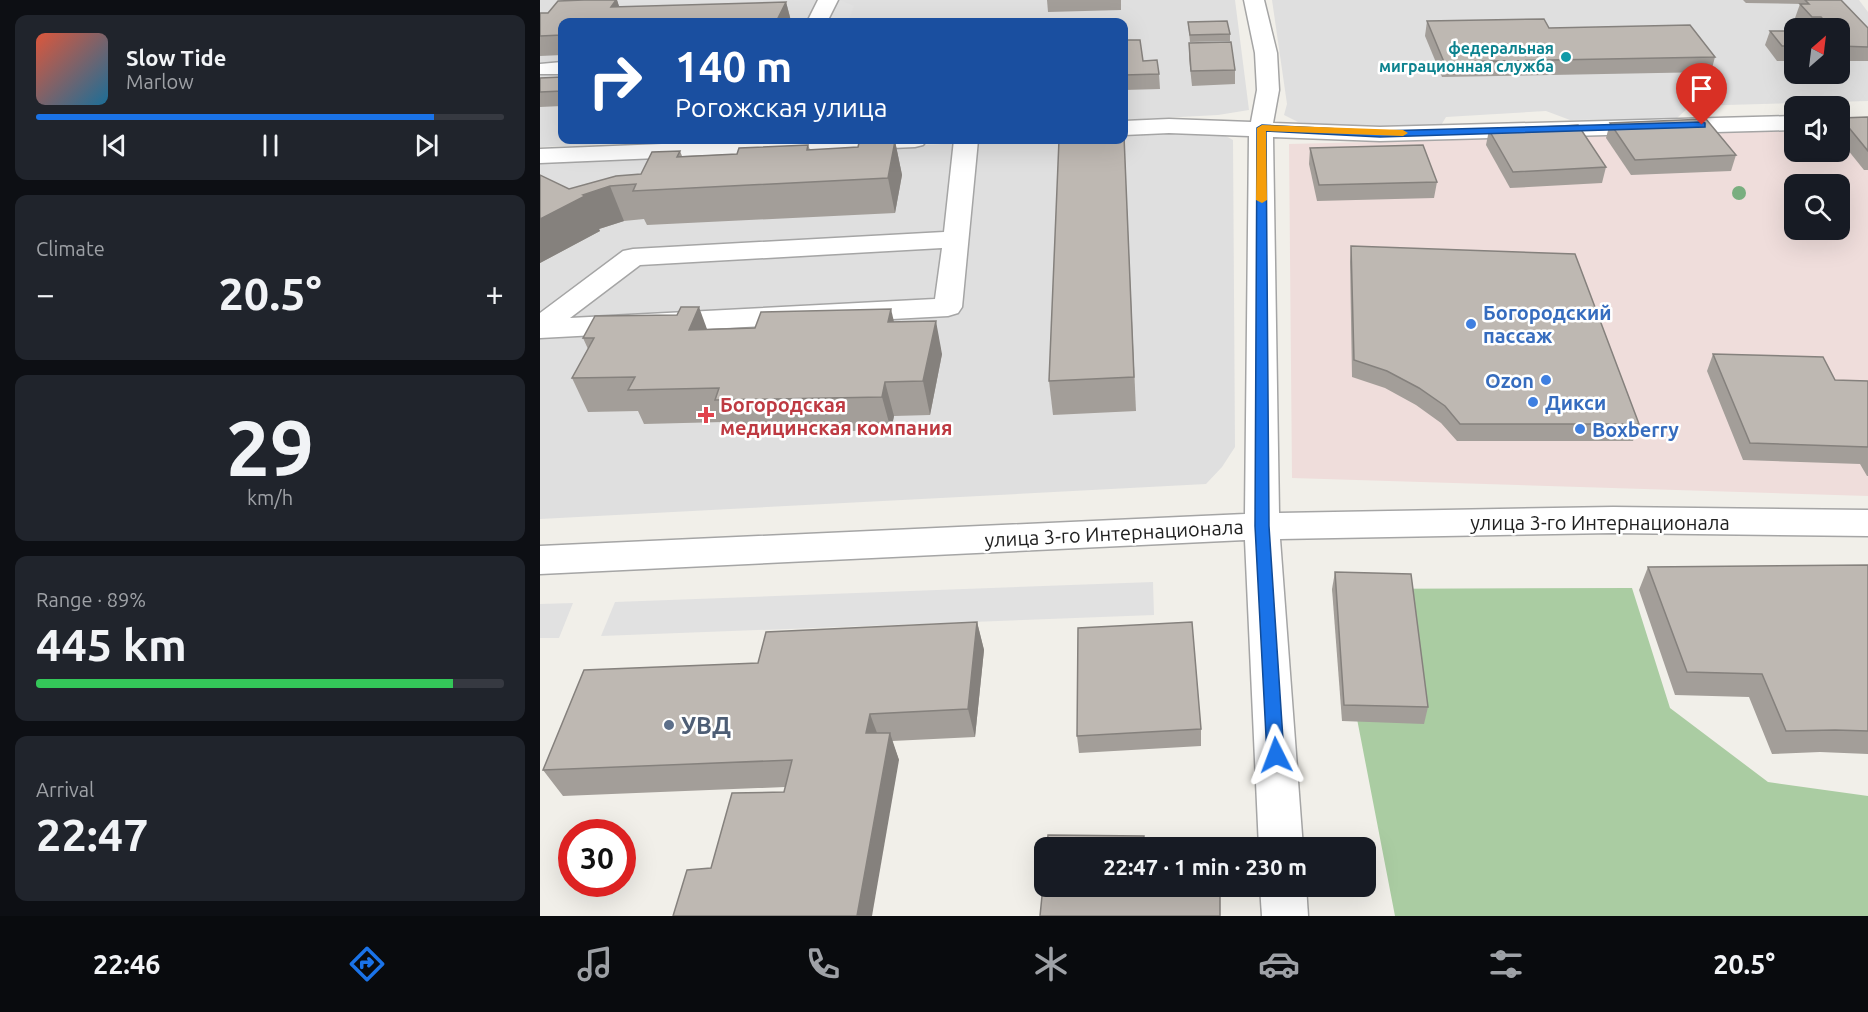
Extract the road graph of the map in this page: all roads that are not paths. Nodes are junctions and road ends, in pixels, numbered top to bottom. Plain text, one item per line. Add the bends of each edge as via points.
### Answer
1 (828, 0) edge
2 (1254, 0) edge
3 (820, 18) edge
4 (1784, 123) edge
5 (1128, 128) edge
6 (1262, 128) junction
7 (747, 144) edge
8 (966, 144) edge
9 (540, 156) edge
10 (956, 239) junction
11 (540, 328) edge
12 (1868, 523) edge
13 (1262, 526) junction
14 (540, 560) edge
15 (1280, 837) edge
16 (1284, 897) edge
17 (1285, 916) edge

1 - 3 street
2 - 6 street via 1266,54 1268,90
4 - 6 street via 1380,134
5 - 6 street
6 - 13 street
7 - 9 street
8 - 10 street
10 - 11 street via 633,256
10 - 11 street via 948,307
12 - 13 street, улица 3-го Интернационала via 1613,520
13 - 14 street, улица 3-го Интернационала
13 - 15 street
16 - 17 street

